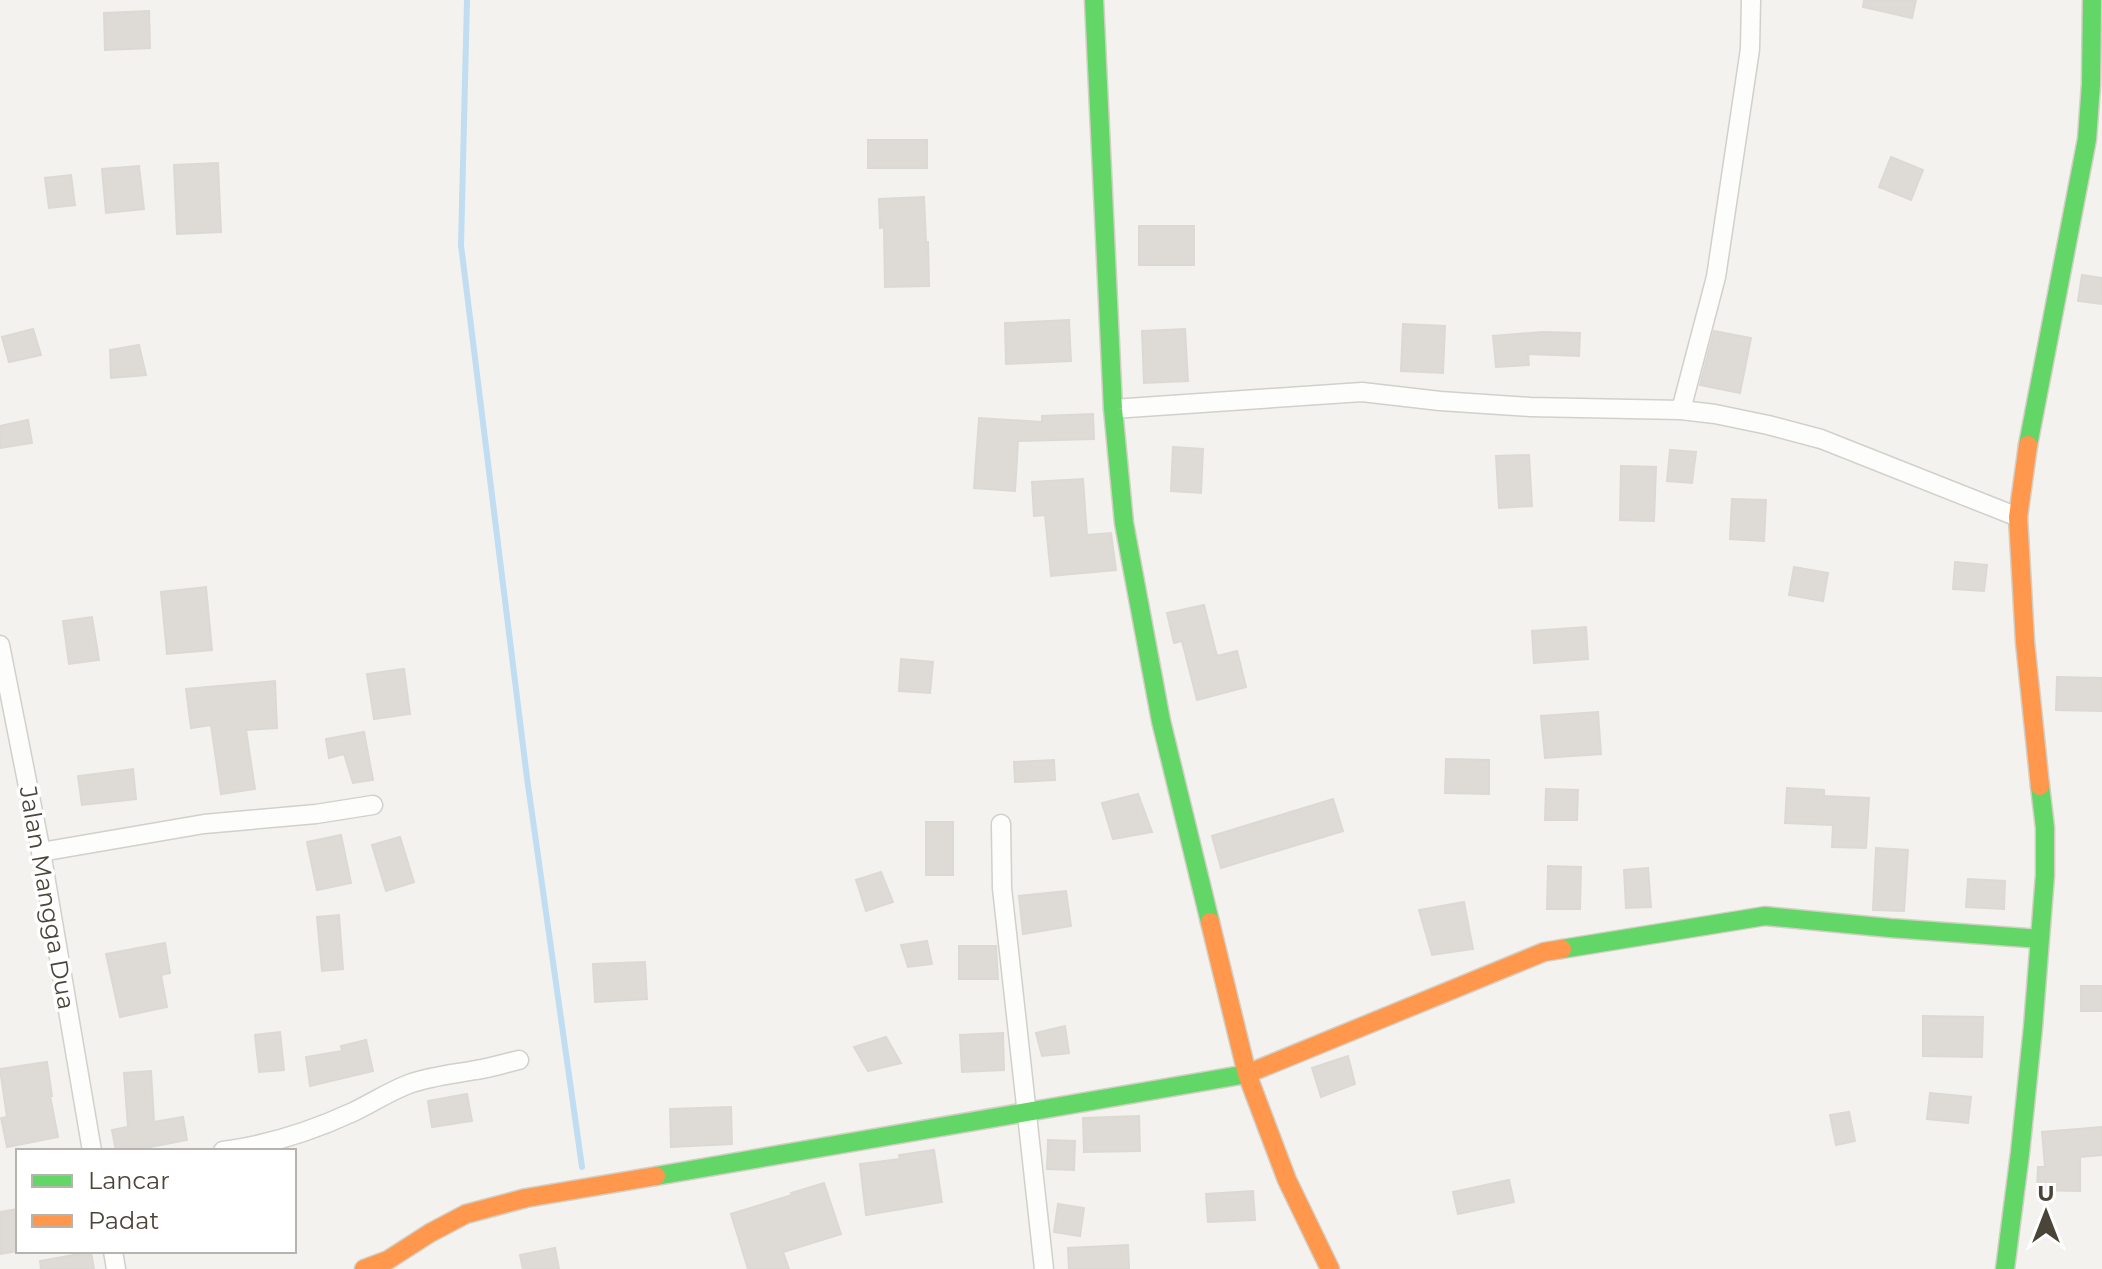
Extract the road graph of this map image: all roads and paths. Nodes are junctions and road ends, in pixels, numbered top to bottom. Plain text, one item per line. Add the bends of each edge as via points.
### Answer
1 (1094, 0) edge
2 (1751, 0) edge
3 (2092, 0) edge
4 (1113, 409) junction
5 (1681, 410) junction
6 (2018, 517) junction
7 (0, 645) edge
8 (373, 805) dead end
9 (1001, 824) dead end
10 (41, 852) junction
11 (2040, 939) junction
12 (519, 1060) dead end
13 (1247, 1074) junction
14 (1026, 1113) junction
15 (92, 1149) edge
16 (241, 1149) edge
17 (364, 1269) edge
18 (1044, 1269) edge
19 (1330, 1269) edge
20 (2005, 1269) edge

1 - 4 street
2 - 5 street via 1750,49 1716,277
3 - 6 street via 2087,139
4 - 5 street via 1362,392 1530,407
4 - 13 street via 1124,523 1161,721
5 - 6 street via 1821,439
6 - 11 street via 2045,828
7 - 10 street, Jalan Mangga Dua
8 - 10 street via 204,824
9 - 14 street via 1002,888
10 - 15 street, Jalan Mangga Dua
11 - 13 street via 1765,916 1544,952
11 - 20 street
12 - 16 street via 428,1078 318,1126
13 - 14 street
13 - 19 street via 1287,1180
14 - 17 street via 526,1198 466,1214
14 - 18 street

